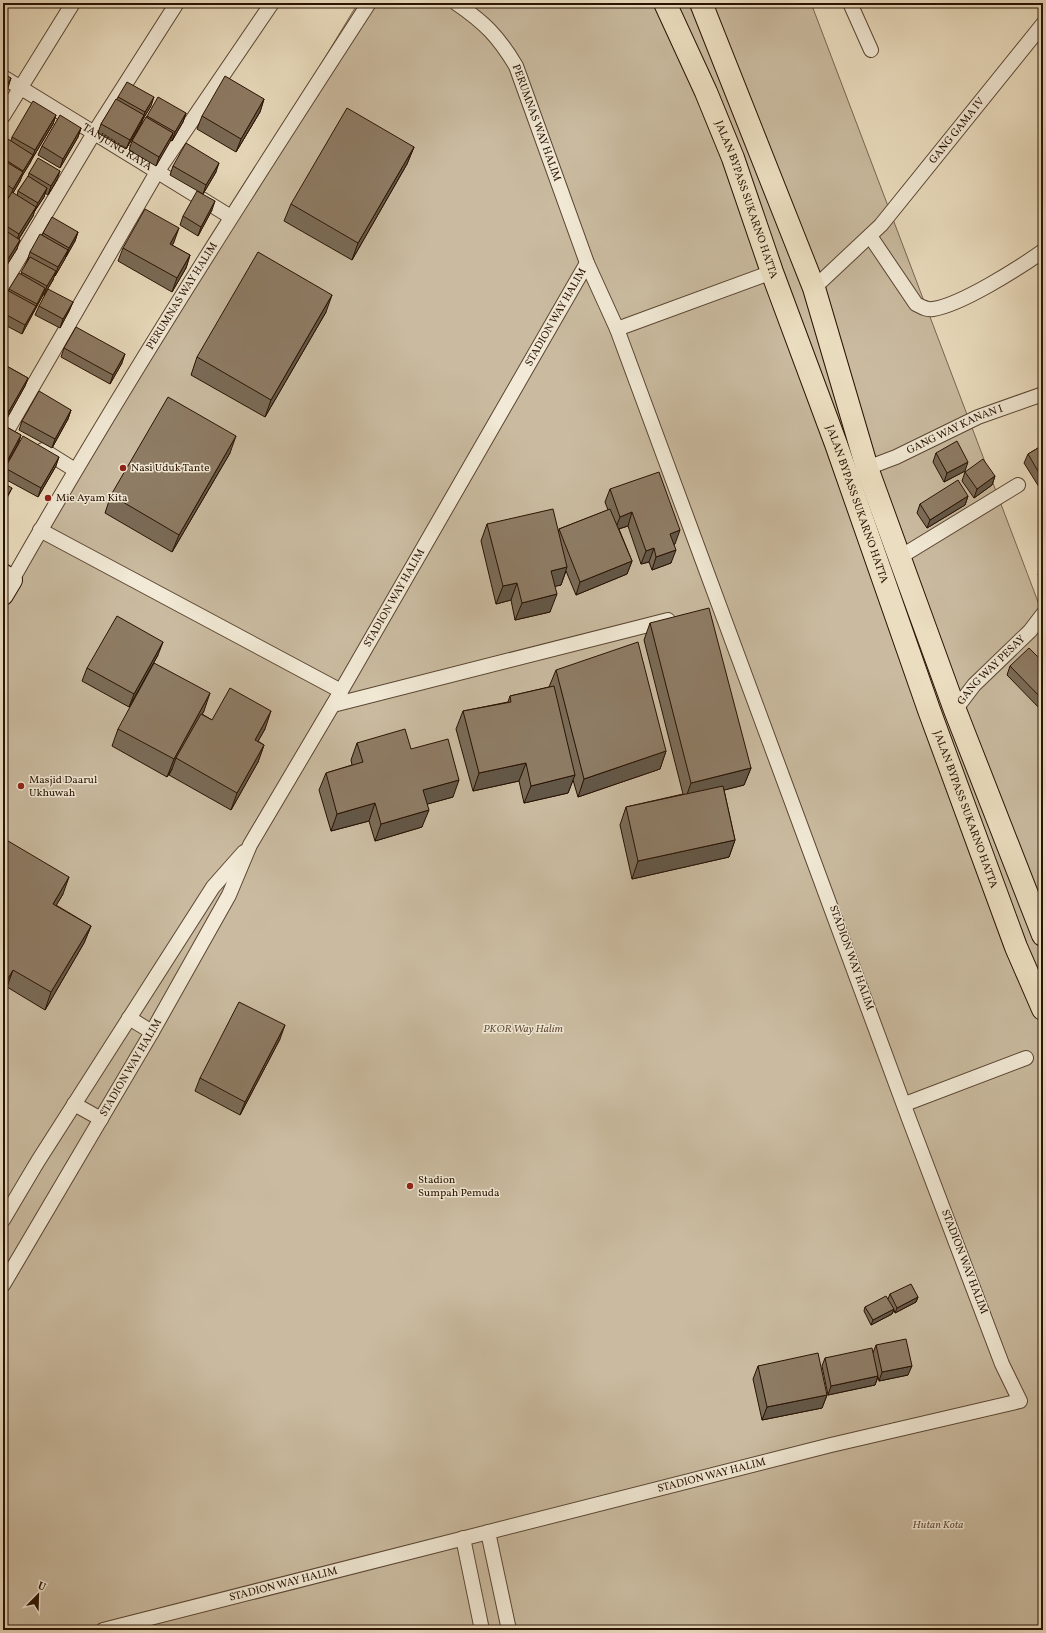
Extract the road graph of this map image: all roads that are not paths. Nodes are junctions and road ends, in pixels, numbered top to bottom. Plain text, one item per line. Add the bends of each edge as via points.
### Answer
1 (73, 3) edge
2 (177, 3) edge
3 (272, 3) edge
4 (369, 3) edge
5 (456, 3) edge
6 (665, 3) edge
7 (701, 3) edge
8 (850, 3) edge
9 (1043, 24) edge
10 (871, 50) dead end
11 (3, 77) edge
12 (20, 87) junction
13 (3, 116) edge
14 (94, 133) junction
15 (158, 172) junction
16 (231, 217) junction
17 (870, 236) junction
18 (1043, 251) edge
19 (586, 263) junction
20 (772, 272) junction
21 (3, 286) edge
22 (814, 288) junction
23 (617, 329) junction
24 (1042, 395) edge
25 (5, 428) edge
26 (868, 468) junction
27 (75, 470) junction
28 (1018, 485) dead end
29 (40, 530) junction
30 (900, 557) junction
31 (6, 583) edge
32 (720, 607) junction
33 (705, 611) edge
34 (1043, 614) edge
35 (682, 617) edge
36 (341, 691) junction
37 (332, 705) junction
38 (955, 710) junction
39 (250, 846) junction
40 (1043, 935) edge
41 (1043, 1009) edge
42 (129, 1018) junction
43 (152, 1032) junction
44 (1026, 1058) dead end
45 (74, 1104) junction
46 (905, 1104) junction
47 (101, 1119) junction
48 (3, 1220) edge
49 (3, 1285) edge
50 (488, 1532) junction
51 (463, 1538) junction
52 (103, 1630) edge
53 (482, 1630) edge
54 (509, 1630) edge

1 - 12 street
2 - 14 street
3 - 15 street
4 - 16 street, PERUMNAS WAY HALIM
5 - 19 street, PERUMNAS WAY HALIM via 487,26 502,43 516,66
6 - 20 highway, JALAN BYPASS SUKARNO HATTA via 734,158
7 - 22 highway, JALAN BYPASS SUKARNO HATTA
8 - 10 street
9 - 17 street, GANG GAMA IV
11 - 12 street, TANJUNG RAYA
12 - 13 street
12 - 14 street, TANJUNG RAYA
14 - 15 street, TANJUNG RAYA
14 - 21 street
15 - 16 street, TANJUNG RAYA
15 - 25 street
16 - 27 street, PERUMNAS WAY HALIM
17 - 18 street via 916,304 925,309 956,302 1022,266
17 - 22 street, GANG GAMA IV
19 - 23 street, STADION WAY HALIM
19 - 36 street, STADION WAY HALIM
20 - 23 street
20 - 41 highway, JALAN BYPASS SUKARNO HATTA via 1016,947
22 - 26 highway, JALAN BYPASS SUKARNO HATTA
23 - 32 street, STADION WAY HALIM
24 - 26 street, GANG WAY KANAN I via 978,416 896,457
25 - 27 street
26 - 30 highway, JALAN BYPASS SUKARNO HATTA
27 - 29 street, PERUMNAS WAY HALIM
28 - 30 street
29 - 31 street, PERUMNAS WAY HALIM
29 - 36 street
30 - 38 highway, JALAN BYPASS SUKARNO HATTA
32 - 33 street
32 - 46 street, STADION WAY HALIM
34 - 38 street, GANG WAY PESAY via 1030,631 974,685
35 - 37 street
36 - 37 street, STADION WAY HALIM
37 - 39 street, STADION WAY HALIM
38 - 40 highway, JALAN BYPASS SUKARNO HATTA
39 - 42 street, STADION WAY HALIM via 213,887
39 - 43 street, STADION WAY HALIM via 229,895
42 - 43 street
42 - 45 street, STADION WAY HALIM
43 - 47 street, STADION WAY HALIM
44 - 46 street
45 - 47 street
45 - 48 street, STADION WAY HALIM
46 - 50 street, STADION WAY HALIM via 1002,1364 1020,1401
47 - 49 street, STADION WAY HALIM
50 - 51 street, STADION WAY HALIM
50 - 54 street
51 - 52 street, STADION WAY HALIM
51 - 53 street

